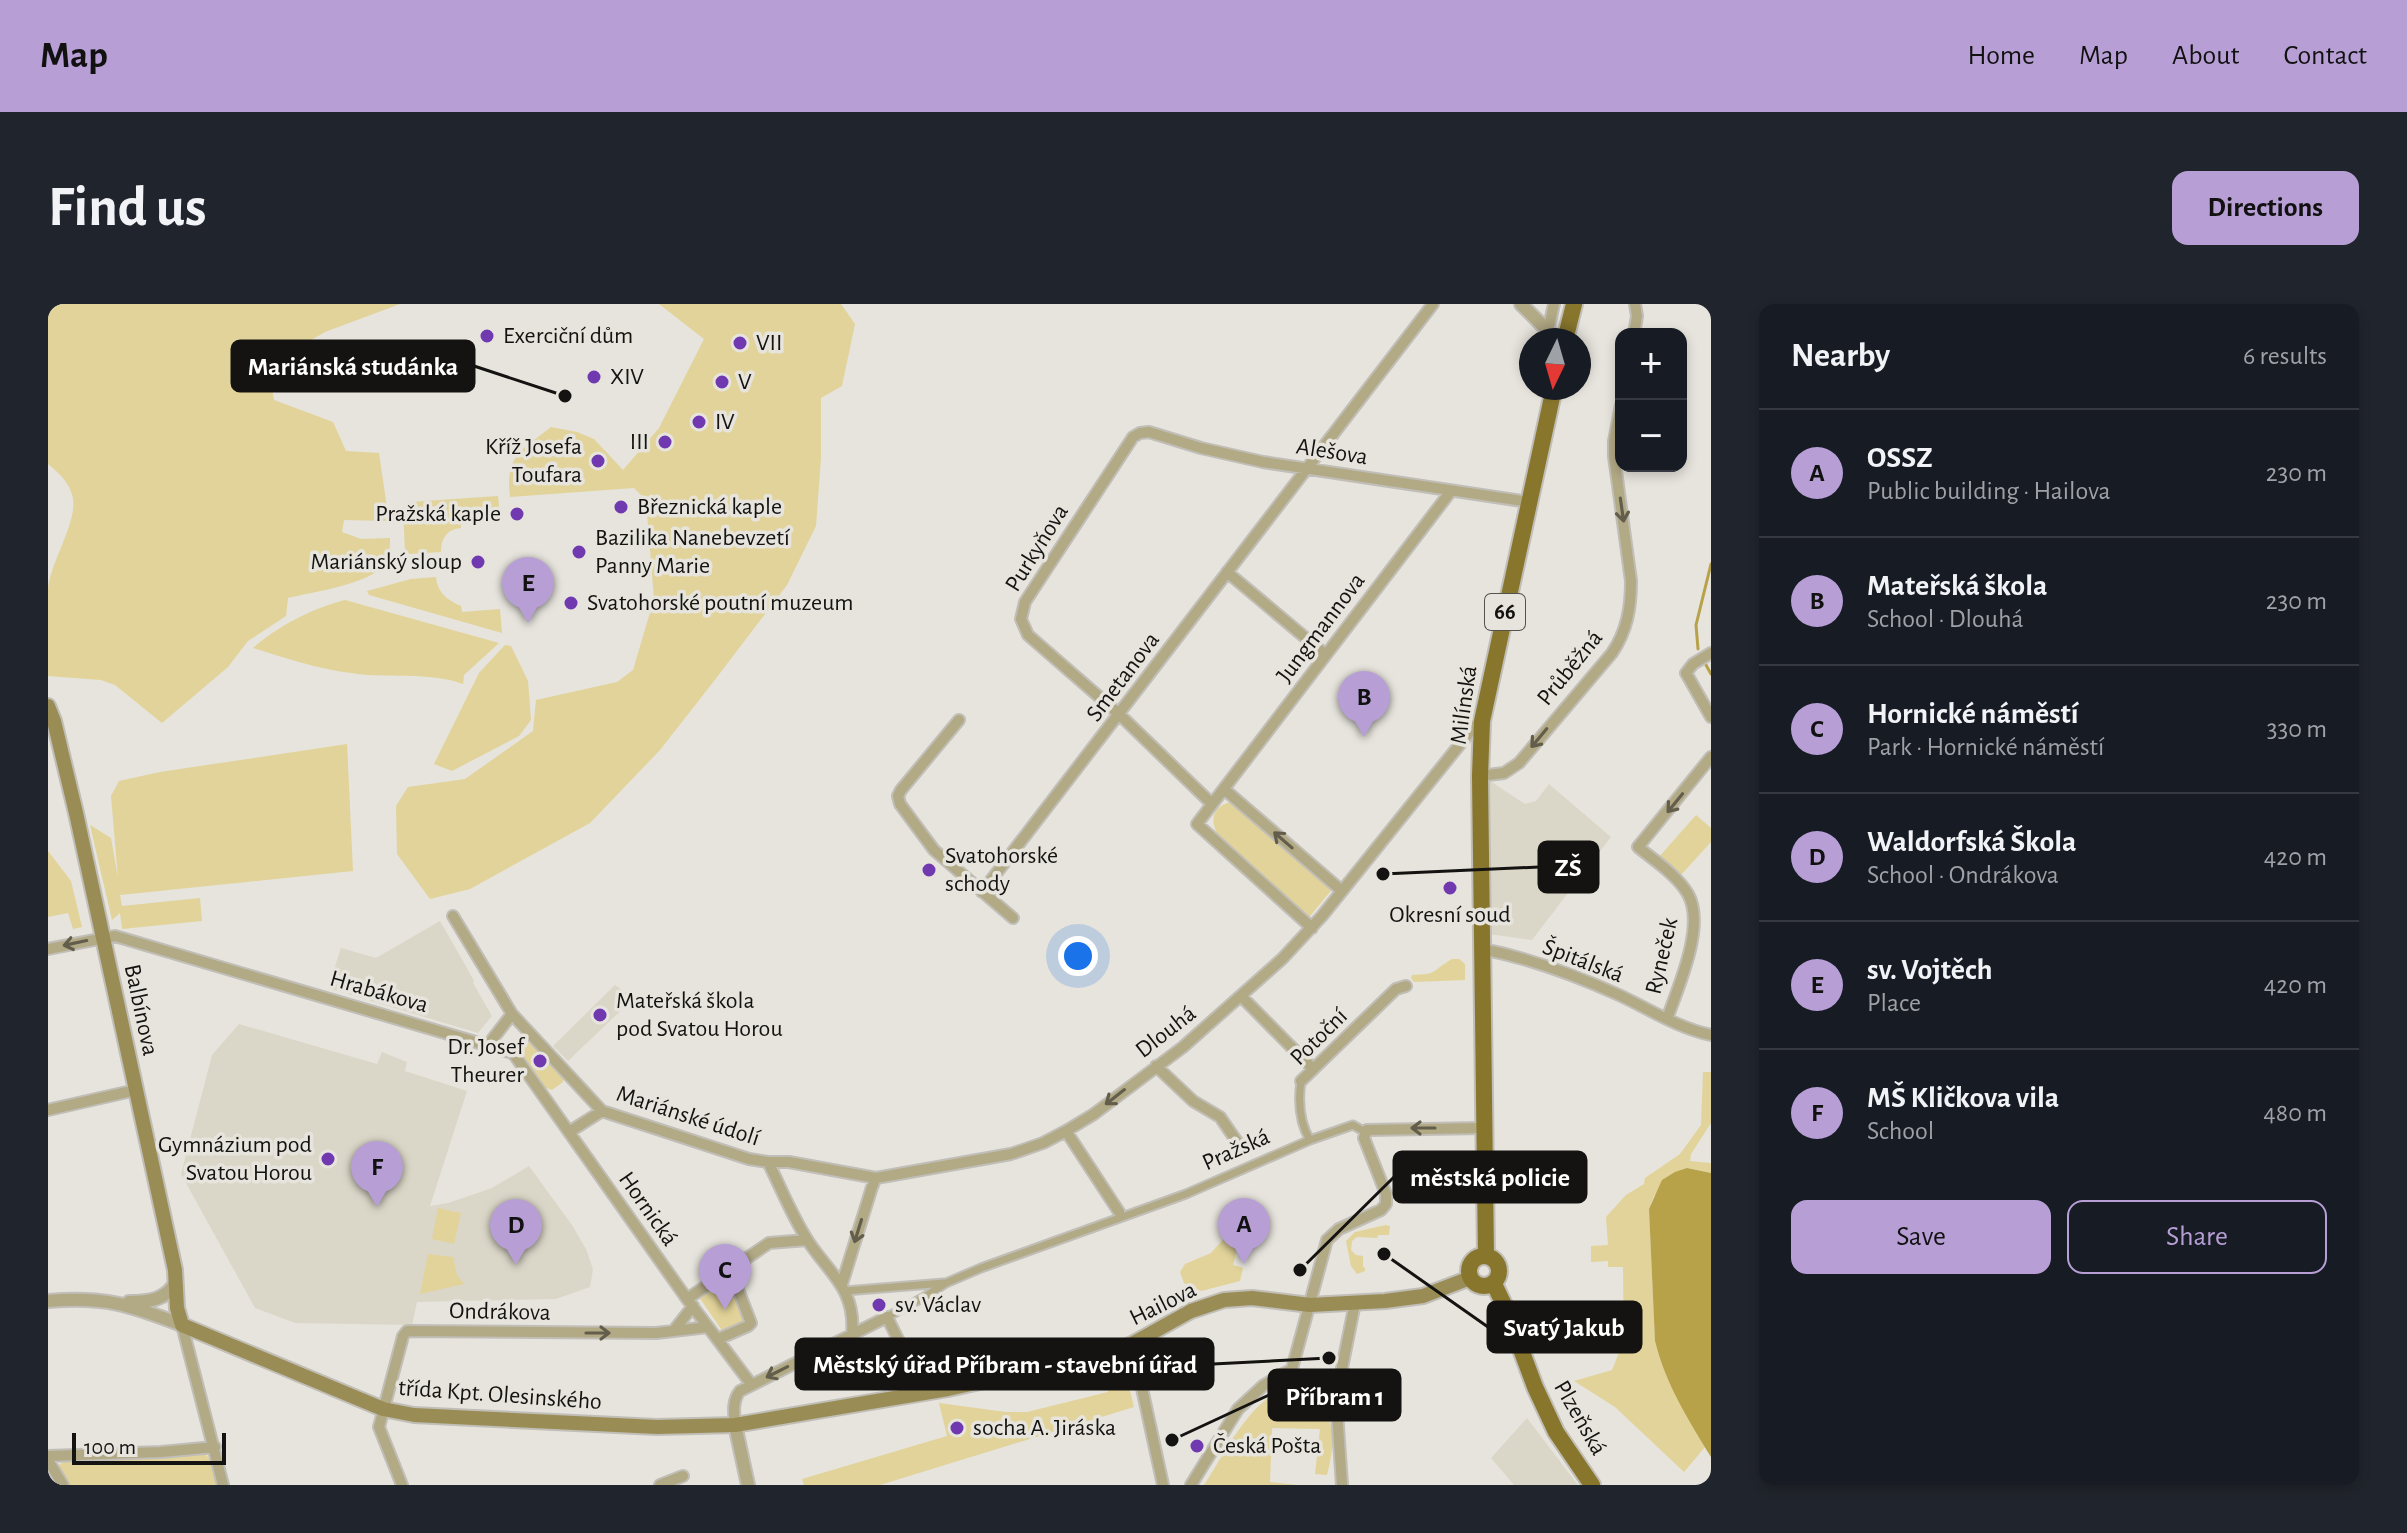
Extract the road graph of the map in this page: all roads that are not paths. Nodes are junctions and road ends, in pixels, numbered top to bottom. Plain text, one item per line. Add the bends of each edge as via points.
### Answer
1 (1433, 304) edge
2 (1521, 304) edge
3 (1554, 304) edge
4 (1574, 304) edge
5 (1635, 304) edge
6 (1545, 328) edge
7 (1549, 328) edge
8 (1567, 328) edge
9 (1635, 328) edge
10 (1551, 400) edge
11 (1615, 436) edge
12 (1133, 437) joint
13 (1615, 463) edge
14 (1307, 468) junction
15 (1616, 472) edge
16 (1451, 491) junction
17 (1529, 502) junction
18 (1227, 572) junction
19 (1711, 653) edge
20 (1326, 655) junction
21 (48, 706) edge
22 (1120, 715) junction
23 (1711, 717) edge
24 (959, 720) dead end
25 (1482, 721) junction
26 (1711, 757) edge
27 (1480, 776) junction
28 (1224, 789) junction
29 (1212, 804) junction
30 (1342, 891) junction
31 (982, 892) junction
32 (453, 916) dead end
33 (1013, 918) dead end
34 (1312, 928) junction
35 (102, 937) junction
36 (48, 949) edge
37 (1482, 949) junction
38 (1406, 986) dead end
39 (1242, 997) junction
40 (512, 1014) junction
41 (1667, 1019) junction
42 (1711, 1035) edge
43 (488, 1045) junction
44 (1156, 1066) junction
45 (1313, 1069) junction
46 (1301, 1081) joint
47 (136, 1090) junction
48 (48, 1110) edge
49 (602, 1111) junction
50 (1483, 1128) junction
51 (1066, 1131) junction
52 (569, 1132) junction
53 (1365, 1132) junction
54 (1308, 1138) junction
55 (1240, 1146) dead end
56 (768, 1162) junction
57 (876, 1178) junction
58 (1120, 1215) junction
59 (807, 1240) junction
60 (1486, 1256) junction
61 (730, 1269) junction
62 (1470, 1278) junction
63 (176, 1282) junction
64 (946, 1283) junction
65 (1494, 1284) junction
66 (843, 1288) junction
67 (48, 1301) edge
68 (118, 1302) junction
69 (690, 1302) junction
70 (1355, 1303) junction
71 (1309, 1310) junction
72 (887, 1317) junction
73 (182, 1325) junction
74 (708, 1327) junction
75 (675, 1329) junction
76 (852, 1334) junction
77 (718, 1339) junction
78 (1116, 1350) junction
79 (1287, 1374) junction
80 (751, 1384) junction
81 (925, 1394) junction
82 (1336, 1398) junction
83 (383, 1409) junction
84 (735, 1425) junction
85 (215, 1447) junction
86 (48, 1458) edge
87 (683, 1476) dead end
88 (63, 1485) edge
89 (223, 1485) edge
90 (402, 1485) edge
91 (660, 1485) edge
92 (748, 1485) edge
93 (1163, 1485) edge
94 (1191, 1485) edge
95 (1342, 1485) edge
96 (1592, 1485) edge

1 - 14 street, Smetanova
2 - 6 street
3 - 7 street
4 - 8 main road
5 - 9 street
10 - 17 main road, Milínská / 66
11 -> 13 street, Průběžná
12 - 14 street, Alešova via 1149,432 1216,452
12 - 22 street, Purkyňova via 1022,612 1028,635
14 - 16 street, Alešova
14 - 18 street, Smetanova
15 -> 27 street, Průběžná via 1631,581 1624,633 1519,763 1504,773
16 - 17 street, Alešova
16 - 20 street, Jungmannova
17 - 25 main road, Milínská / 66
18 - 20 street
18 - 22 street, Smetanova
19 - 23 street via 1686,673
20 - 28 street, Jungmannova
21 - 35 main road, Balbínova
22 - 29 street, Purkyňova
22 - 31 street, Smetanova
24 - 31 street via 898,796 934,850
25 - 27 main road, Milínská / 66
25 - 30 street, Dlouhá
26 -> 41 street, Ryneček via 1638,847 1679,882 1694,914 1693,935
27 - 37 main road, Milínská / 66
28 - 29 street, Jungmannova
30 -> 28 street
29 - 34 street, Jungmannova via 1197,824
30 - 34 street, Dlouhá
31 - 33 street
32 - 40 street, Mariánské údolí
34 - 39 street, Dlouhá
35 -> 36 street
35 - 43 street, Hrabákova via 115,936
35 - 47 main road, Balbínova
37 - 41 street, Špitálská via 1585,980
37 - 50 main road, Milínská / 66
38 - 45 street, Potoční via 1396,989
39 - 44 street, Dlouhá
39 - 45 street
40 - 43 street
40 - 49 street, Mariánské údolí
41 - 42 street, Špitálská
43 - 52 street, Hrabákova via 513,1053
44 -> 51 street, Dlouhá
44 - 55 street via 1193,1101 1220,1117
45 - 46 street, Potoční
46 - 54 street, Potoční via 1300,1115
47 - 48 street
47 - 63 main road, Balbínova
49 - 52 street
49 - 56 street, Mariánské údolí
50 -> 53 street
50 - 60 main road, 66
51 - 57 street, Dlouhá via 1011,1154
51 - 58 street
52 - 69 street, Hornická
53 - 54 street, Pražská via 1353,1125
53 - 71 street via 1386,1204 1339,1229 1325,1243
54 - 58 street, Pražská via 1186,1194
56 - 57 street
56 - 59 street, Mariánské údolí
57 -> 66 street
58 - 64 street, Pražská
59 - 61 street via 769,1243
59 - 66 street, Mariánské údolí
60 - 62 main road via 1469,1267
60 - 65 main road via 1500,1270
61 - 69 street
61 - 77 street via 751,1323
62 - 65 main road via 1481,1286
62 - 70 main road, Hailova via 1423,1296
63 - 68 street via 159,1299
63 - 73 main road, Balbínova
64 - 66 street
64 - 72 street
65 - 96 main road, Plzeňská via 1551,1421
66 - 76 street
67 - 68 street
68 - 73 street
69 - 74 street, Hornická
69 - 75 street
70 - 71 main road, Hailova
70 - 82 street
71 - 78 main road, Hailova via 1260,1299 1224,1300
71 - 79 street via 1295,1364
72 - 76 street
72 - 81 street
73 - 83 main road, třída Kpt. Olesinského
73 - 85 street
74 - 75 street, Ondrákova
74 - 77 street, Hornická
83 -> 75 street, Ondrákova via 407,1331
76 -> 80 street
77 - 80 street, Hornická
78 - 81 main road, Hailova
78 - 93 street via 1140,1379
79 - 82 street via 1323,1385
79 - 94 street via 1264,1385 1238,1409
80 - 84 street via 736,1396
81 - 84 main road, třída Kpt. Olesinského
82 - 95 street
83 - 84 main road, třída Kpt. Olesinského via 611,1425
83 - 90 street via 379,1427
84 - 92 street
85 - 86 street
85 - 89 street
86 - 88 street
87 - 91 street

